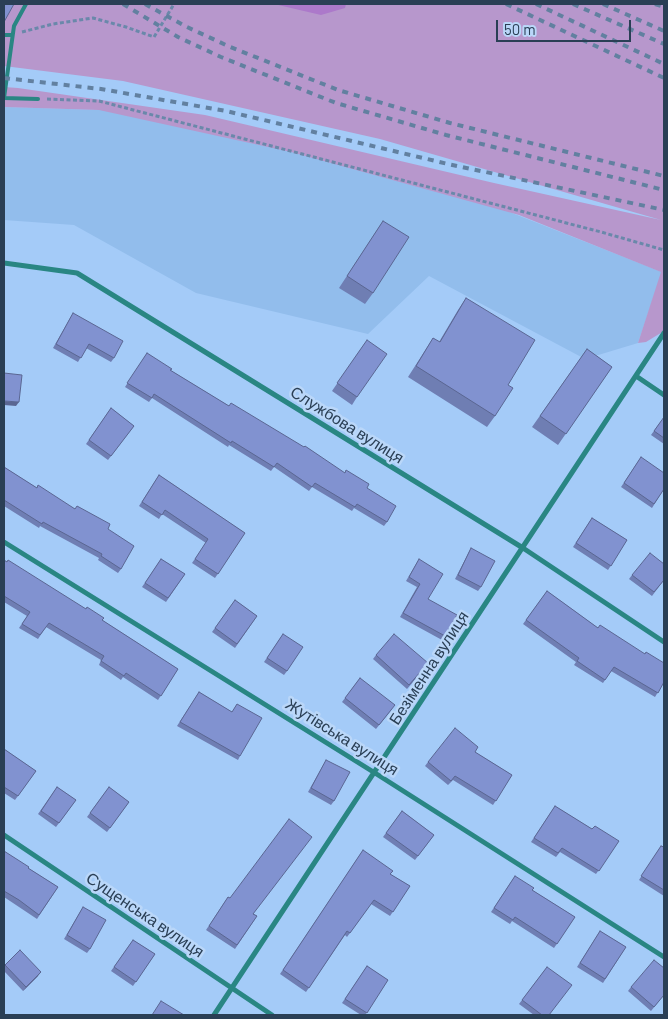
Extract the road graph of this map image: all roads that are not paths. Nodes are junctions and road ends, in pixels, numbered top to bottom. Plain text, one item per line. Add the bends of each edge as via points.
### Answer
1 (26, 4) edge
2 (4, 35) edge
3 (12, 35) junction
4 (4, 98) edge
5 (38, 99) road end
6 (4, 263) edge
7 (664, 333) edge
8 (636, 376) junction
9 (664, 395) edge
10 (4, 542) edge
11 (523, 548) junction
12 (664, 642) edge
13 (375, 773) junction
14 (4, 835) edge
15 (664, 957) edge
16 (232, 988) junction
17 (214, 1015) edge
18 (272, 1015) edge

1 - 3 lane
2 - 3 lane
3 - 4 lane
4 - 5 lane
6 - 11 street, Службова вулиця via 77,273
7 - 8 street, Безіменна вулиця
8 - 9 street
8 - 11 street, Безіменна вулиця
10 - 13 street, Жутівська вулиця
11 - 12 street, Службова вулиця
11 - 13 street, Безіменна вулиця
13 - 15 street, Жутівська вулиця
13 - 16 street, Безіменна вулиця
14 - 16 street, Сущенська вулиця
16 - 17 street, Безіменна вулиця
16 - 18 street, Сущенська вулиця

